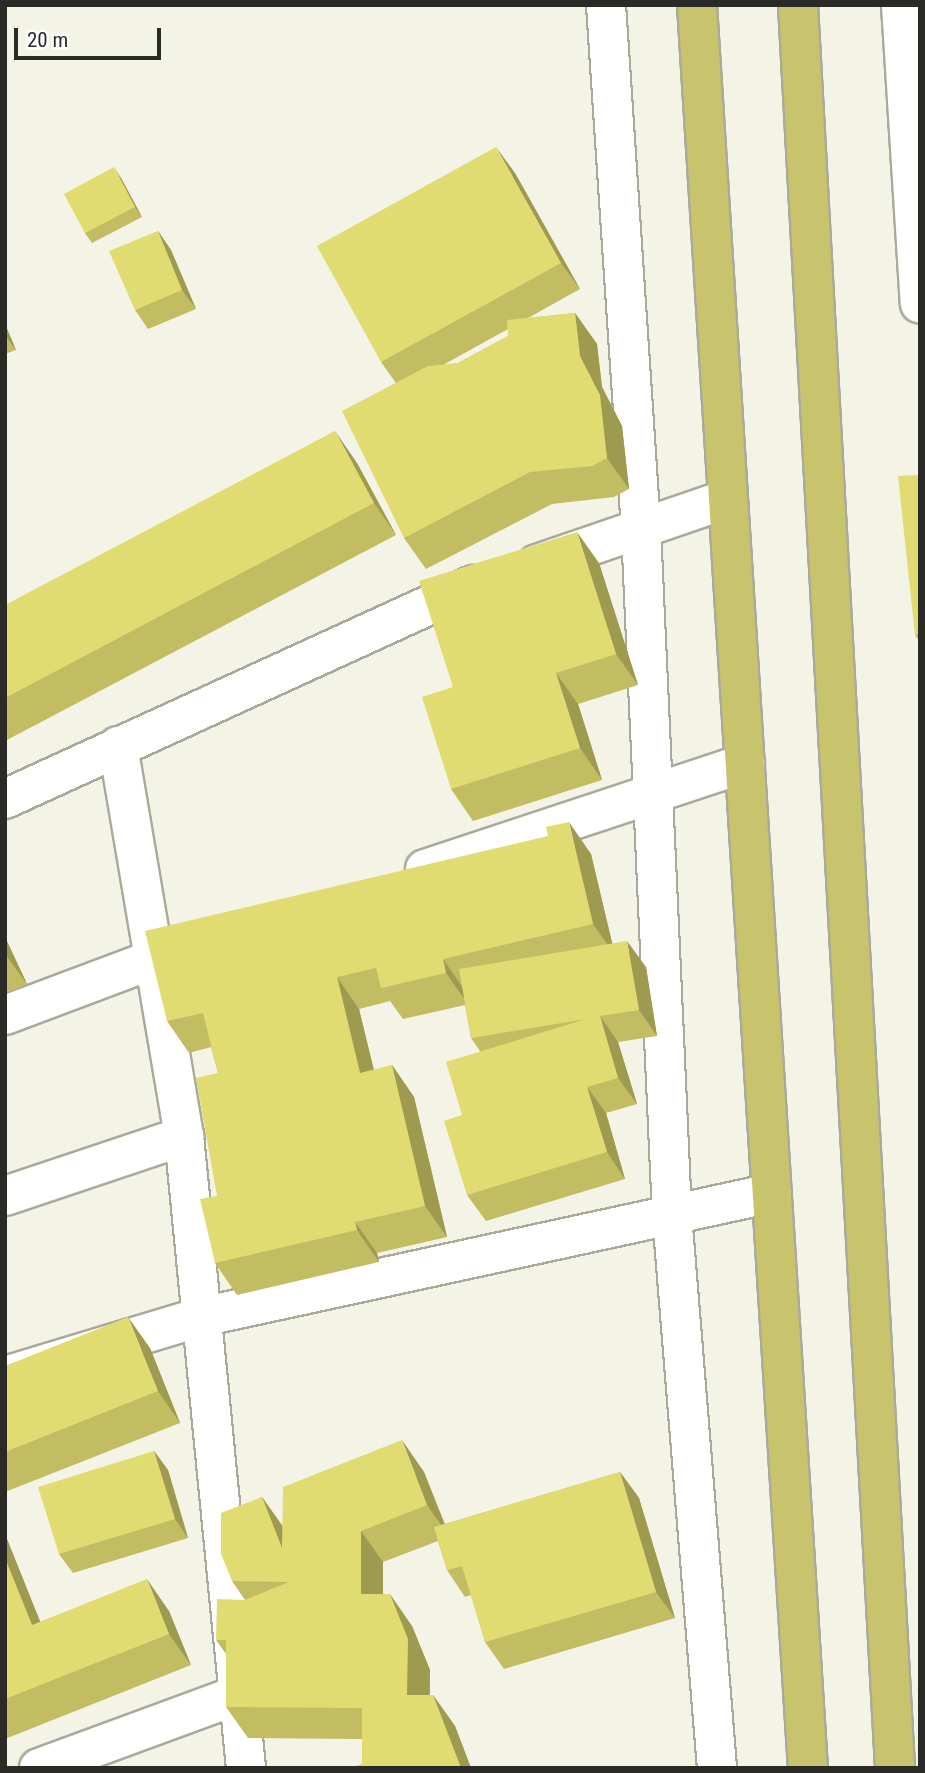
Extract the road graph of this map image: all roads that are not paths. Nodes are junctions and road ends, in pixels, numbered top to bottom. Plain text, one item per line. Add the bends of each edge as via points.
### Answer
1 (606, 5) edge
2 (697, 5) edge
3 (799, 5) edge
4 (907, 7) edge
5 (920, 303) edge
6 (727, 499) junction
7 (641, 528) junction
8 (118, 746) junction
9 (745, 763) junction
10 (651, 796) junction
11 (5, 799) edge
12 (391, 880) edge
13 (222, 935) edge
14 (158, 957) junction
15 (5, 1015) edge
16 (184, 1136) junction
17 (772, 1193) junction
18 (5, 1195) edge
19 (672, 1215) junction
20 (201, 1317) junction
21 (5, 1376) edge
22 (240, 1694) junction
23 (39, 1768) edge
24 (246, 1768) edge
25 (717, 1768) edge
26 (808, 1768) edge
27 (895, 1768) edge

1 - 7 street
2 - 6 highway
3 - 27 highway
4 - 5 street
6 - 7 street
6 - 9 highway
7 - 8 street via 437,597
7 - 10 street
8 - 11 street
8 - 14 street
9 - 10 street
9 - 17 highway
10 - 12 street
10 - 19 street
13 - 14 street
14 - 15 street
14 - 16 street
16 - 18 street
16 - 20 street
17 - 19 street
17 - 26 highway
19 - 20 street
19 - 25 street
20 - 21 street
20 - 22 street
22 - 23 street
22 - 24 street

